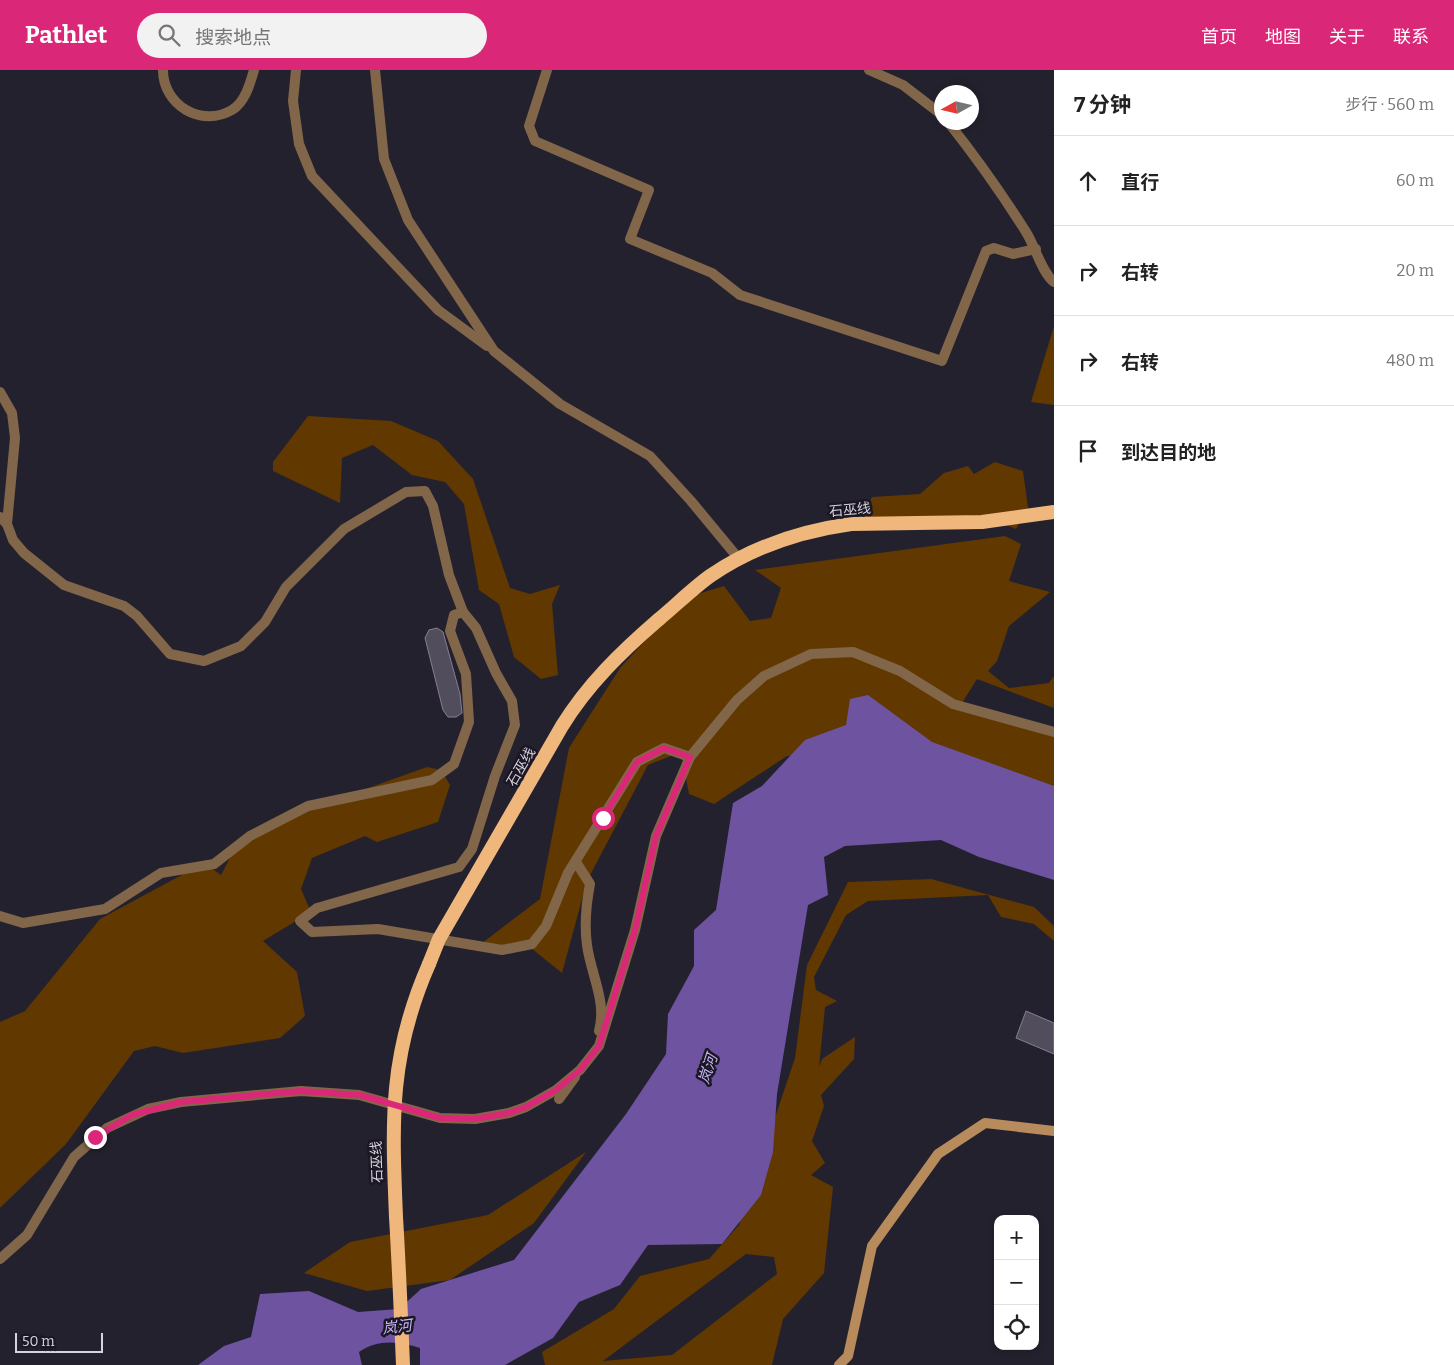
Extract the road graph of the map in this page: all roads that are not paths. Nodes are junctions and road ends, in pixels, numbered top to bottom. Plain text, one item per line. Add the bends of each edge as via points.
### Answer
1 (163, 70) edge
2 (254, 70) edge
3 (296, 70) edge
4 (375, 70) edge
5 (547, 70) edge
6 (870, 70) edge
7 (934, 109) edge
8 (954, 130) edge
9 (1036, 249) junction
10 (1054, 282) edge
11 (494, 351) junction
12 (0, 392) edge
13 (1054, 512) edge
14 (3, 520) edge
15 (739, 559) junction
16 (463, 612) junction
17 (1054, 732) edge
18 (690, 757) junction
19 (576, 862) junction
20 (0, 916) edge
21 (439, 939) junction
22 (559, 1099) dead end
23 (1054, 1131) edge
24 (0, 1259) edge
25 (403, 1365) edge
26 (839, 1365) edge

1 - 2 street via 163,80 172,99 186,112 216,116 233,109 247,92
3 - 11 street via 293,101 299,144 312,176 438,310
4 - 11 street via 384,159 408,220
5 - 9 street via 529,126 535,141 649,190 630,239 712,273 740,295 942,361 986,251 994,248 1013,254
6 - 7 street via 903,85
8 - 9 street via 1004,197
9 - 10 street
11 - 15 street via 560,404 650,456
12 - 14 street via 12,413 15,438
13 - 15 highway, 石巫线 via 982,522 851,524 790,537
14 - 16 street via 24,553 64,585 124,606 170,654 204,661 241,646 265,622 286,587 344,528 406,492 425,491 433,506 449,575
15 - 21 highway, 石巫线 via 709,577 630,644 595,680 562,726
16 - 20 street via 454,616 450,630 466,674 468,722 454,764 432,780 308,806 250,836 214,864 161,873 105,908 23,923
16 - 21 street via 476,628 512,701 515,725 472,849 460,867 318,908 300,921 312,932 378,928
17 - 18 street via 953,704 900,671 854,652 811,654 764,676 737,700
18 - 19 street via 664,748 637,762
18 - 24 street via 656,836 635,930 599,1046 580,1070 556,1090 526,1107 474,1119 440,1118 360,1095 301,1091 181,1102 148,1109 119,1121 74,1157 34,1225 18,1245
19 - 21 street via 568,873 546,926 532,944 502,950
19 - 22 street via 590,884 585,911 587,946 603,1015 594,1052
21 - 25 highway, 石巫线, bridge via 406,1028 393,1100
23 - 26 main road via 985,1123 938,1154 872,1246 848,1356

